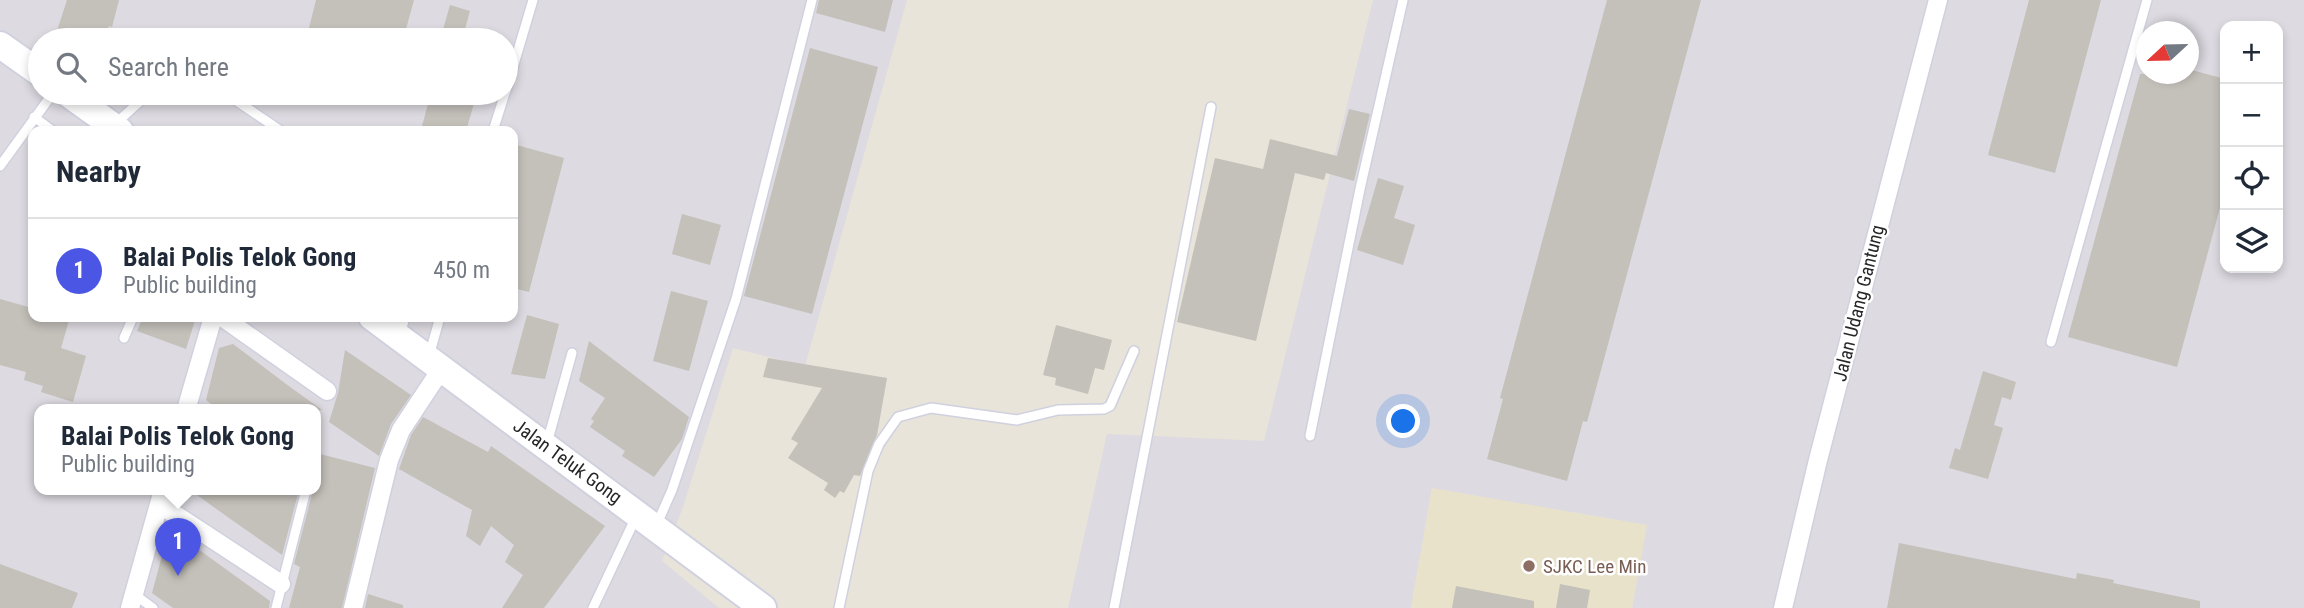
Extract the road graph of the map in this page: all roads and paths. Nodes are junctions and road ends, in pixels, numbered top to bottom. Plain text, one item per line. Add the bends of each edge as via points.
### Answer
1 (533, 0) edge
2 (812, 0) edge
3 (1403, 0) edge
4 (1938, 0) edge
5 (2147, 0) edge
6 (0, 45) edge
7 (518, 49) edge
8 (28, 65) edge
9 (44, 105) edge
10 (83, 105) edge
11 (138, 105) edge
12 (243, 105) edge
13 (501, 105) edge
14 (1211, 107) dead end
15 (34, 117) junction
16 (46, 126) edge
17 (112, 126) edge
18 (119, 126) edge
19 (274, 126) edge
20 (495, 126) edge
21 (0, 166) edge
22 (131, 322) edge
23 (212, 322) edge
24 (229, 322) edge
25 (439, 322) edge
26 (402, 327) edge
27 (124, 338) dead end
28 (2051, 342) dead end
29 (1134, 351) dead end
30 (572, 353) dead end
31 (435, 363) junction
32 (327, 391) dead end
33 (192, 404) edge
34 (1310, 436) dead end
35 (547, 445) junction
36 (305, 495) edge
37 (161, 497) edge
38 (648, 519) junction
39 (281, 584) junction
40 (132, 601) edge
41 (153, 608) edge
42 (275, 608) edge
43 (354, 608) edge
44 (593, 608) edge
45 (763, 608) edge
46 (839, 608) edge
47 (1114, 608) edge
48 (1783, 608) edge

1 - 7 lane
2 - 38 lane via 736,299 672,490
3 - 34 lane
4 - 48 street, Jalan Udang Gantung
5 - 28 lane
6 - 8 street
9 - 15 lane
10 - 17 street
11 - 18 lane
12 - 19 lane
13 - 20 lane
14 - 47 lane
15 - 16 lane
15 - 21 lane
22 - 27 lane
23 - 33 street
24 - 32 street
25 - 31 lane
26 - 31 street, Jalan Teluk Gong
29 - 46 lane via 1110,406 1104,410 1058,410 1017,420 931,408 898,417 868,471
30 - 35 lane
31 - 35 street, Jalan Teluk Gong
31 - 43 street via 389,460
35 - 38 street, Jalan Teluk Gong
36 - 39 lane
37 - 39 street
37 - 40 street
38 - 44 lane
38 - 45 street, Jalan Teluk Gong
39 - 42 lane
40 - 41 lane

